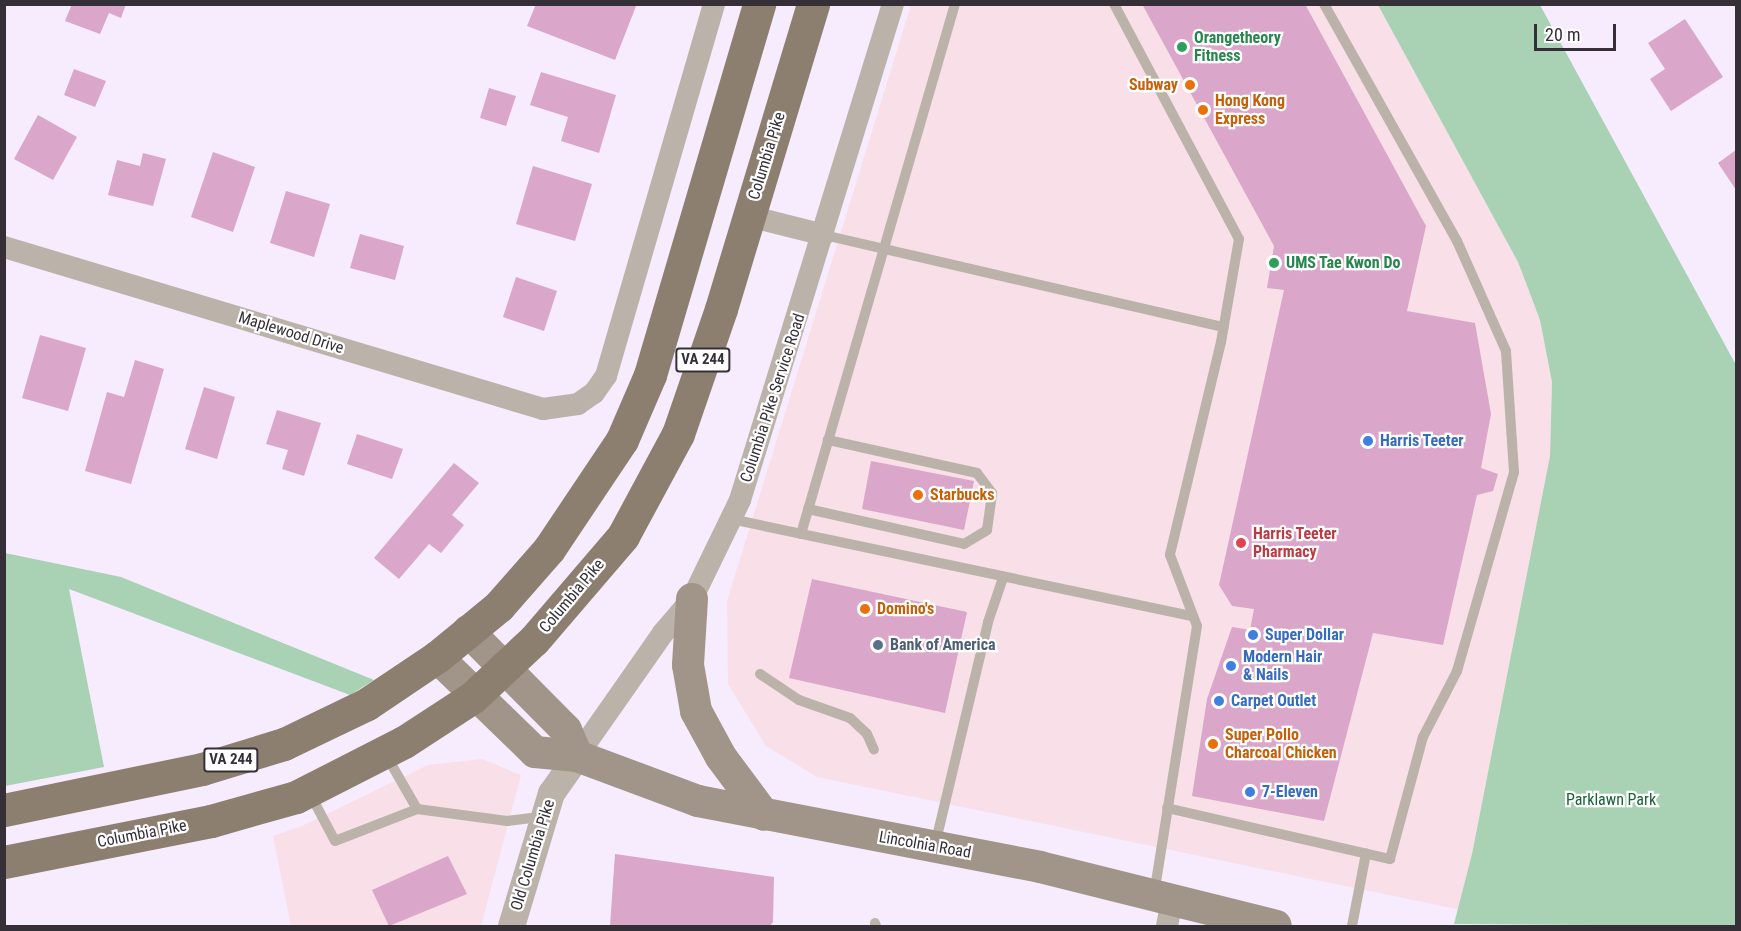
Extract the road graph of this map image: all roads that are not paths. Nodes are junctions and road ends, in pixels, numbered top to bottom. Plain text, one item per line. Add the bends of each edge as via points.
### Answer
1 (714, 4) edge
2 (759, 4) edge
3 (813, 4) edge
4 (892, 4) edge
5 (955, 4) edge
6 (1114, 4) edge
7 (1324, 4) edge
8 (749, 216) junction
9 (824, 235) junction
10 (4, 247) edge
11 (882, 249) junction
12 (1224, 327) junction
13 (828, 440) junction
14 (808, 509) junction
15 (731, 519) junction
16 (801, 534) junction
17 (1003, 578) junction
18 (692, 599) junction
19 (1192, 616) junction
20 (468, 631) junction
21 (436, 657) junction
22 (506, 669) junction
23 (760, 674) dead end
24 (473, 696) junction
25 (874, 750) dead end
26 (385, 754) junction
27 (577, 756) junction
28 (308, 791) junction
29 (417, 808) junction
30 (1167, 808) junction
31 (4, 810) edge
32 (764, 816) junction
33 (542, 817) junction
34 (934, 847) junction
35 (1366, 854) junction
36 (4, 862) edge
37 (1164, 908) edge
38 (511, 927) edge
39 (1276, 927) edge
40 (1352, 927) edge

1 - 10 street, Maplewood Drive via 606,376 594,393 578,404 543,409
2 - 20 main road, VA 244 via 650,375 622,440 549,549 499,606
3 - 8 main road, Columbia Pike / VA 244
4 - 9 street, Columbia Pike Service Road
5 - 11 lane
6 - 12 lane via 1239,239
7 - 35 lane via 1457,241 1506,351 1514,472 1456,671 1423,737 1390,859
8 - 9 street
8 - 22 main road, Columbia Pike / VA 244 via 678,434 655,483 622,536
9 - 11 lane
9 - 15 street, Columbia Pike Service Road
11 - 12 lane
11 - 13 lane
12 - 19 lane via 1170,555
13 - 14 lane
13 - 14 lane via 977,473 992,493 987,530 964,544
14 - 16 lane
15 - 16 lane
15 - 18 street, Columbia Pike Service Road
16 - 17 lane
17 - 19 lane
17 - 34 lane via 988,622
18 - 27 street, Columbia Pike Service Road via 663,633
18 - 32 main road via 688,665 696,711
19 - 30 lane via 1197,626
20 - 21 main road, VA 244
20 - 22 main road
21 - 24 main road, Lincolnia Road
21 - 31 main road, VA 244 via 351,713 284,744 202,769
22 - 24 main road, Columbia Pike / VA 244
22 - 27 main road via 566,730
23 - 25 lane via 799,700 850,718 867,734
24 - 26 main road, Columbia Pike / VA 244
24 - 27 main road, Lincolnia Road via 535,752
26 - 28 main road, Columbia Pike / VA 244
26 - 29 lane
27 - 32 main road, Lincolnia Road via 675,795
27 - 33 street, Old Columbia Pike via 551,793
28 - 29 lane via 335,841
28 - 36 main road, Columbia Pike / VA 244 via 211,820
29 - 33 lane via 507,821
30 - 35 lane
30 - 37 lane
32 - 34 main road, Lincolnia Road
33 - 38 street, Old Columbia Pike
34 - 37 main road, Lincolnia Road via 1040,867
35 - 40 lane
37 - 39 main road, Lincolnia Road

